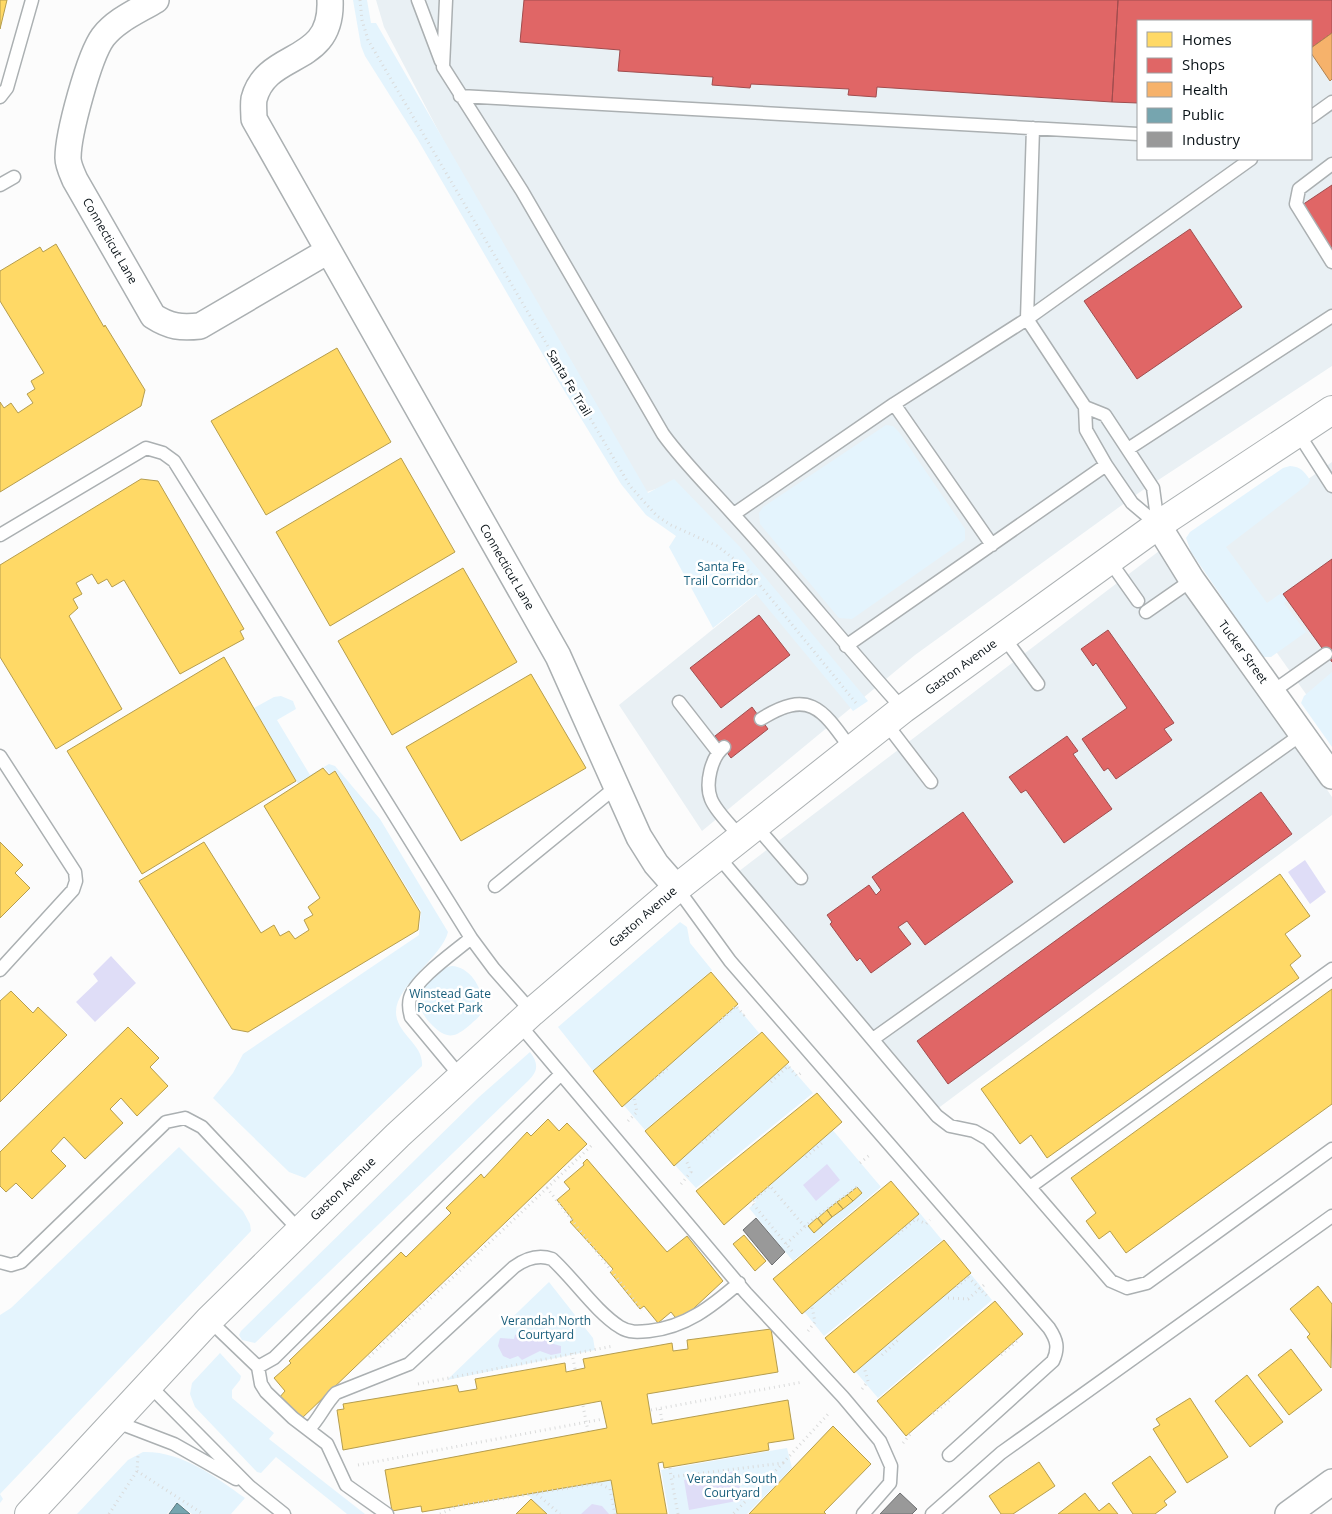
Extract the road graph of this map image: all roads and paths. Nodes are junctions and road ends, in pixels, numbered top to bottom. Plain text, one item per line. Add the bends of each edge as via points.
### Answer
1 (32, 0) edge
2 (156, 0) edge
3 (330, 0) edge
4 (360, 0) edge
5 (418, 0) edge
6 (446, 0) edge
7 (443, 67) junction
8 (460, 96) junction
9 (0, 98) edge
10 (1332, 102) edge
11 (1312, 115) edge
12 (1033, 128) junction
13 (1137, 134) edge
14 (1250, 160) edge
15 (1332, 164) edge
16 (14, 177) dead end
17 (0, 185) edge
18 (328, 251) junction
19 (1332, 262) edge
20 (1332, 316) edge
21 (1027, 319) junction
22 (894, 404) junction
23 (1085, 407) junction
24 (1332, 410) edge
25 (1298, 433) junction
26 (1128, 449) junction
27 (1106, 465) junction
28 (1332, 486) edge
29 (734, 514) junction
30 (1158, 525) junction
31 (0, 535) edge
32 (992, 545) junction
33 (1109, 560) junction
34 (1192, 580) junction
35 (1138, 601) dead end
36 (1146, 612) dead end
37 (1003, 636) junction
38 (846, 646) junction
39 (1326, 654) dead end
40 (1038, 684) dead end
41 (1272, 692) junction
42 (679, 702) dead end
43 (856, 703) dead end
44 (894, 715) junction
45 (761, 719) dead end
46 (1302, 734) junction
47 (851, 749) junction
48 (0, 756) edge
49 (1332, 776) edge
50 (932, 782) dead end
51 (616, 787) junction
52 (748, 831) junction
53 (717, 855) junction
54 (801, 878) dead end
55 (495, 886) dead end
56 (677, 888) junction
57 (471, 938) junction
58 (1332, 969) edge
59 (0, 970) edge
60 (736, 1006) dead end
61 (526, 1018) junction
62 (719, 1022) dead end
63 (873, 1039) junction
64 (788, 1066) dead end
65 (668, 1068) dead end
66 (561, 1074) junction
67 (461, 1077) junction
68 (655, 1078) dead end
69 (771, 1082) dead end
70 (719, 1128) dead end
71 (613, 1135) junction
72 (823, 1142) dead end
73 (702, 1143) dead end
74 (1332, 1149) edge
75 (806, 1157) dead end
76 (686, 1160) dead end
77 (680, 1185) dead end
78 (858, 1186) dead end
79 (1030, 1187) junction
80 (547, 1188) dead end
81 (1332, 1216) edge
82 (916, 1218) dead end
83 (805, 1227) junction
84 (300, 1231) junction
85 (898, 1234) dead end
86 (786, 1244) junction
87 (792, 1251) dead end
88 (0, 1262) edge
89 (1000, 1272) junction
90 (847, 1279) dead end
91 (739, 1283) junction
92 (957, 1287) dead end
93 (980, 1290) junction
94 (830, 1294) dead end
95 (987, 1296) dead end
96 (948, 1298) dead end
97 (812, 1307) dead end
98 (209, 1320) junction
99 (807, 1333) dead end
100 (898, 1340) dead end
101 (1018, 1340) dead end
102 (882, 1355) dead end
103 (1001, 1355) dead end
104 (258, 1367) junction
105 (575, 1369) dead end
106 (825, 1378) junction
107 (148, 1384) junction
108 (414, 1385) dead end
109 (843, 1397) junction
110 (950, 1400) dead end
111 (582, 1406) dead end
112 (660, 1408) junction
113 (651, 1410) dead end
114 (933, 1414) dead end
115 (603, 1419) dead end
116 (114, 1421) junction
117 (662, 1421) dead end
118 (586, 1422) junction
119 (309, 1429) junction
120 (588, 1431) dead end
121 (138, 1455) dead end
122 (949, 1455) dead end
123 (783, 1463) junction
124 (338, 1468) junction
125 (670, 1468) dead end
126 (137, 1470) junction
127 (671, 1477) junction
128 (1332, 1482) edge
129 (249, 1486) junction
130 (536, 1493) junction
131 (29, 1514) edge
132 (110, 1514) edge
133 (203, 1514) edge
134 (284, 1514) edge
135 (386, 1514) edge
136 (440, 1514) edge
137 (560, 1514) edge
138 (615, 1514) edge
139 (678, 1514) edge
140 (733, 1514) edge
141 (863, 1514) edge
142 (932, 1514) edge
143 (1288, 1514) edge

1 - 9 lane via 7,88
2 - 18 street, Connecticut Lane via 118,22 102,38 72,130 68,161 75,180 154,316 167,325 181,328 200,326
3 - 18 street, Connecticut Lane via 330,17 324,35 307,52 278,66 264,80 254,99 254,119
4 - 43 path, Santa Fe Trail via 368,40 630,486 657,516 717,546 746,568
5 - 7 lane
6 - 7 lane
7 - 8 lane
8 - 12 lane
8 - 29 lane via 522,191 663,434 683,462
10 - 11 lane
12 - 13 lane
12 - 21 lane
14 - 21 lane
15 - 19 lane via 1299,189 1296,204
16 - 17 lane
18 - 51 street, Connecticut Lane via 558,656
20 - 26 lane
21 - 22 lane
21 - 23 lane
22 - 29 lane
22 - 32 lane
23 - 26 lane via 1104,415
23 - 27 lane via 1086,430
24 - 25 street, Gaston Avenue
25 - 28 lane
25 - 30 street, Gaston Avenue
26 - 30 lane via 1153,488
27 - 30 lane via 1132,503
27 - 32 lane
29 - 38 lane
30 - 33 street, Gaston Avenue
30 - 34 street, Tucker Street
31 - 57 lane via 146,448 163,453 174,461
32 - 38 lane
33 - 35 lane
33 - 37 street, Gaston Avenue
34 - 36 lane
34 - 41 street, Tucker Street
37 - 40 lane
37 - 44 street, Gaston Avenue
38 - 44 lane
39 - 41 lane
41 - 46 street, Tucker Street
42 - 52 lane via 721,749 711,769 711,800
44 - 47 street, Gaston Avenue
44 - 50 lane
45 - 47 lane via 793,704 809,705 823,712
46 - 49 street, Tucker Street
46 - 63 lane
47 - 52 street, Gaston Avenue
48 - 59 lane via 75,872 76,881 73,890
51 - 55 lane
51 - 56 street, Connecticut Lane via 639,837
52 - 53 street, Gaston Avenue
52 - 54 lane
53 - 56 street, Gaston Avenue
53 - 63 lane
56 - 61 street, Gaston Avenue
56 - 89 lane via 730,961
57 - 61 lane
57 - 67 lane via 417,985 410,996 408,1008 411,1017
58 - 79 lane
60 - 62 path
61 - 66 lane
61 - 67 street, Gaston Avenue
63 - 79 lane via 937,1116 950,1126 974,1130 988,1138
64 - 69 path
65 - 68 path
66 - 71 lane
66 - 104 lane via 274,1358
67 - 84 street, Gaston Avenue
70 - 73 path
71 - 80 path via 597,1150 592,1145
71 - 91 lane
72 - 75 path
74 - 79 lane via 1147,1283 1127,1288 1111,1280
76 - 77 path via 691,1172
78 - 83 path
81 - 142 lane via 1001,1453
82 - 85 path
83 - 86 path
83 - 86 path via 770,1186 753,1202
84 - 88 lane via 202,1127 185,1118 166,1122 22,1262 11,1265
84 - 98 street, Gaston Avenue
86 - 87 path
89 - 93 path
89 - 122 lane via 1049,1328 1058,1351 1043,1371
90 - 94 path
91 - 106 lane
91 - 119 lane via 688,1321 658,1330 631,1332 612,1321 552,1259 529,1259 514,1267 409,1364 336,1393
92 - 93 path via 968,1277
93 - 95 path
93 - 96 path via 968,1299
97 - 99 path via 815,1322
98 - 104 lane
98 - 107 street, Gaston Avenue
100 - 102 path
101 - 103 path
104 - 119 lane via 266,1392
105 - 108 path via 572,1354
106 - 109 lane
106 - 112 path
107 - 116 street, Gaston Avenue
107 - 129 lane
109 - 123 path
109 - 141 lane via 880,1442 891,1466 890,1482
110 - 114 path
111 - 118 path
112 - 113 path
112 - 117 path
115 - 118 path
116 - 129 lane via 174,1444
116 - 131 street, Gaston Avenue
118 - 120 path
118 - 124 path
119 - 124 lane via 327,1444
121 - 126 path
123 - 127 path
123 - 140 path
124 - 135 lane via 346,1486
125 - 127 path
126 - 132 path
126 - 133 path
127 - 139 path
128 - 143 street
129 - 134 lane
130 - 136 path via 458,1506
130 - 137 path
130 - 138 path via 598,1483 610,1489

